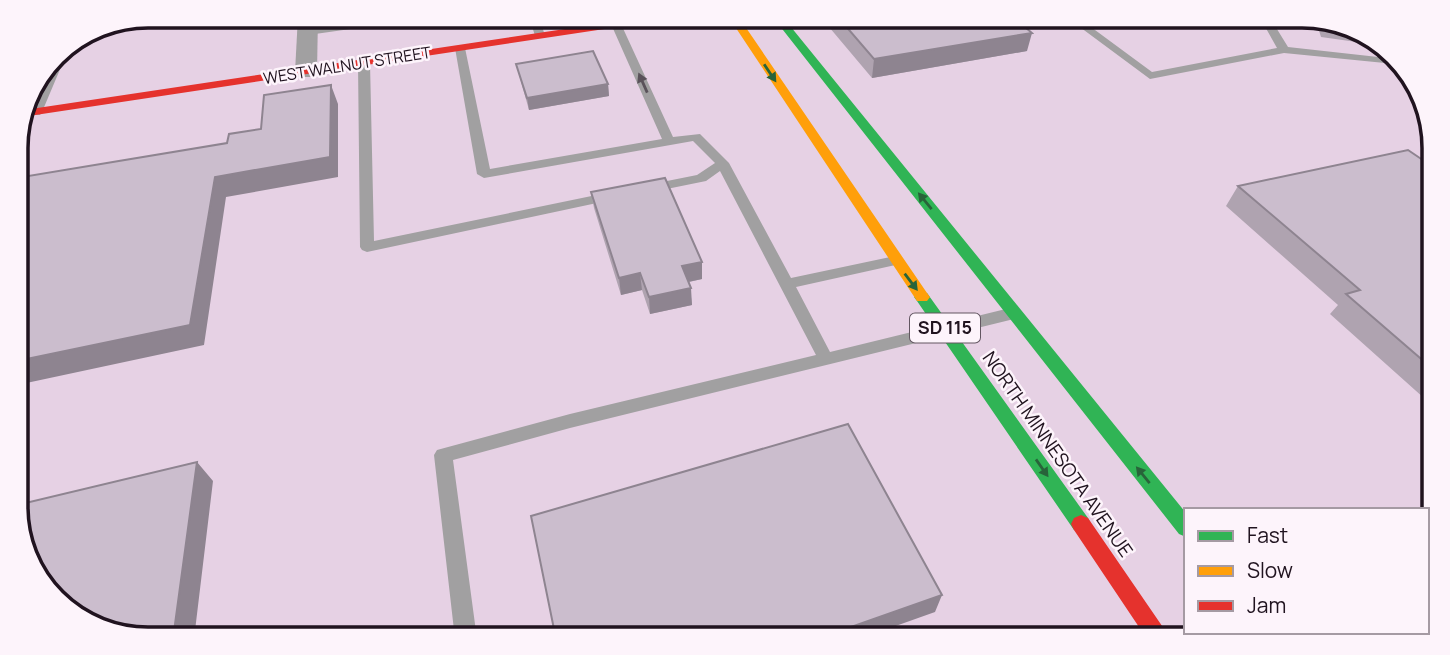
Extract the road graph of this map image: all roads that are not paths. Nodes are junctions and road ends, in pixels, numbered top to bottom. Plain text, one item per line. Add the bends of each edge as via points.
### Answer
1 (308, 28) edge
2 (538, 28) edge
3 (591, 28) edge
4 (618, 28) edge
5 (741, 28) edge
6 (787, 28) edge
7 (1086, 28) edge
8 (1271, 28) edge
9 (540, 36) junction
10 (460, 48) junction
11 (1284, 50) junction
12 (1385, 61) edge
13 (364, 63) junction
14 (306, 72) junction
15 (34, 112) edge
16 (669, 141) junction
17 (723, 163) junction
18 (895, 261) junction
19 (786, 284) junction
20 (1014, 313) junction
21 (946, 330) junction
22 (826, 359) junction
23 (1184, 526) edge
24 (464, 627) edge
25 (1152, 627) edge

1 - 14 street
2 - 9 lane
3 - 9 main road, WEST WALNUT STREET
16 -> 4 lane
5 -> 18 main road, NORTH MINNESOTA AVENUE / SD 115
20 -> 6 main road, SD 115
7 - 11 lane via 1150,76
8 - 11 lane
9 - 10 main road, WEST WALNUT STREET
10 - 13 main road, WEST WALNUT STREET
10 - 16 lane via 484,174
11 - 12 lane
13 - 14 main road, WEST WALNUT STREET
13 - 17 lane via 368,247 701,178
14 - 15 main road, WEST WALNUT STREET
16 - 17 lane via 696,136
17 - 19 lane
18 - 19 lane
18 -> 21 main road, NORTH MINNESOTA AVENUE / SD 115
19 - 22 lane
20 - 21 lane
23 -> 20 main road, SD 115
21 - 22 lane
21 -> 25 main road, NORTH MINNESOTA AVENUE / SD 115
22 - 24 lane via 443,455

